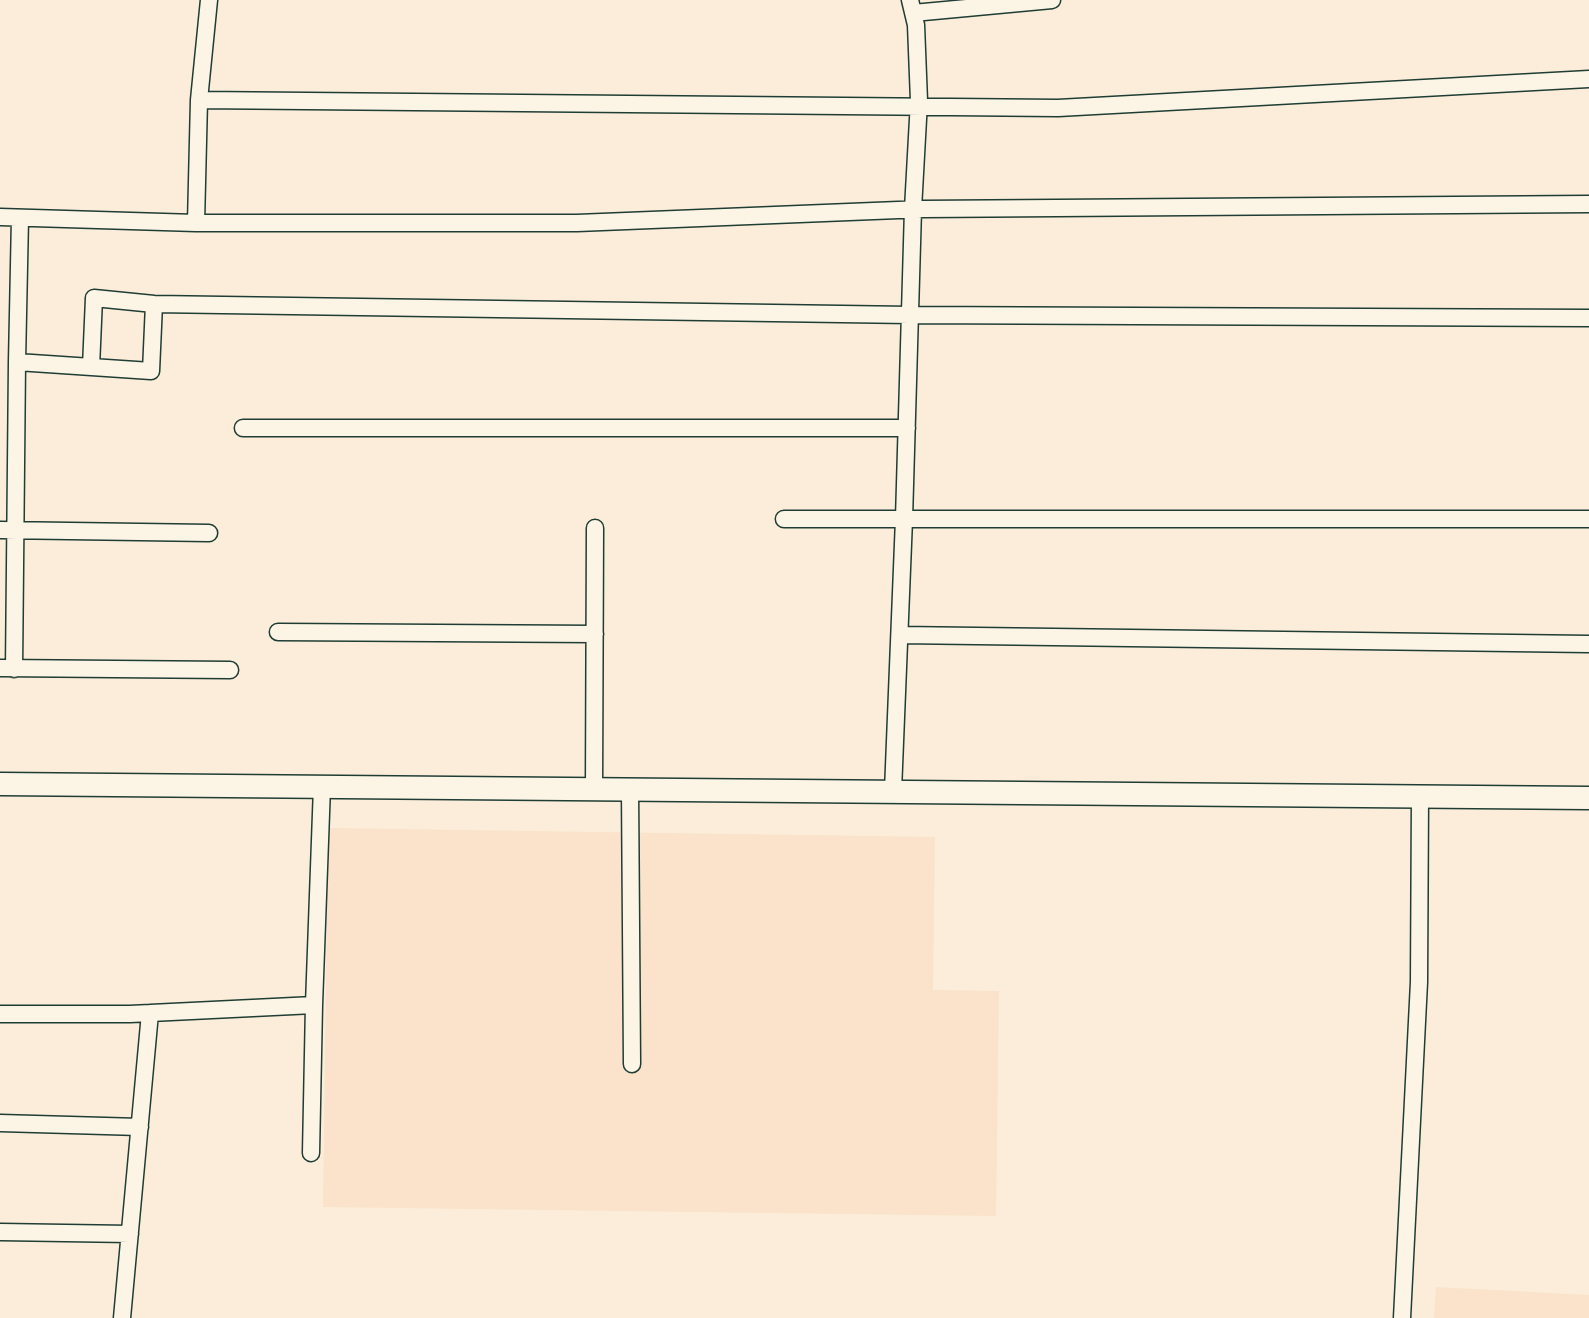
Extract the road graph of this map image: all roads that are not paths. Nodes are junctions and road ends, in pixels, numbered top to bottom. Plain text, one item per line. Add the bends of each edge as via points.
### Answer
1 (209, 0) edge
2 (1052, 0) edge
3 (912, 6) edge
4 (1589, 79) edge
5 (199, 100) junction
6 (919, 107) junction
7 (1589, 204) edge
8 (913, 209) junction
9 (0, 217) edge
10 (20, 218) junction
11 (196, 223) junction
12 (154, 304) junction
13 (910, 315) junction
14 (1589, 318) edge
15 (17, 362) junction
16 (91, 367) junction
17 (243, 428) dead end
18 (907, 428) junction
19 (904, 519) junction
20 (1589, 519) edge
21 (784, 520) dead end
22 (595, 528) dead end
23 (8, 530) edge
24 (209, 533) dead end
25 (278, 632) dead end
26 (595, 634) junction
27 (900, 636) junction
28 (1589, 644) edge
29 (7, 668) edge
30 (230, 670) dead end
31 (0, 784) edge
32 (322, 786) junction
33 (594, 789) junction
34 (630, 789) junction
35 (893, 792) junction
36 (1420, 796) junction
37 (1589, 798) edge
38 (314, 1005) junction
39 (150, 1013) junction
40 (0, 1014) edge
41 (632, 1064) dead end
42 (0, 1123) edge
43 (140, 1127) junction
44 (311, 1153) dead end
45 (0, 1232) edge
46 (130, 1234) junction
47 (122, 1318) edge
48 (1402, 1318) edge

1 - 5 lane
2 - 3 lane
3 - 6 lane via 916,25
4 - 6 lane via 1058,108
5 - 6 lane
5 - 11 lane
6 - 8 lane
7 - 8 lane
8 - 11 lane via 577,223
8 - 13 lane
9 - 10 lane
10 - 11 lane
10 - 15 lane
12 - 13 lane
12 - 16 lane via 151,371
12 - 16 lane via 94,298
13 - 14 lane
13 - 18 lane
15 - 16 lane
15 - 23 lane
17 - 18 lane
18 - 19 lane
19 - 20 lane
19 - 21 lane
19 - 27 lane
22 - 26 lane
23 - 24 lane
23 - 29 lane
25 - 26 lane
26 - 33 lane
27 - 28 lane
27 - 35 lane
29 - 30 lane
31 - 32 street
32 - 33 street
32 - 38 lane
33 - 34 street
34 - 35 street
34 - 41 lane
35 - 36 street
36 - 37 street
36 - 48 lane via 1419,982
38 - 39 lane
38 - 44 lane
39 - 40 lane
39 - 43 lane
42 - 43 lane
43 - 46 lane
45 - 46 lane
46 - 47 lane

